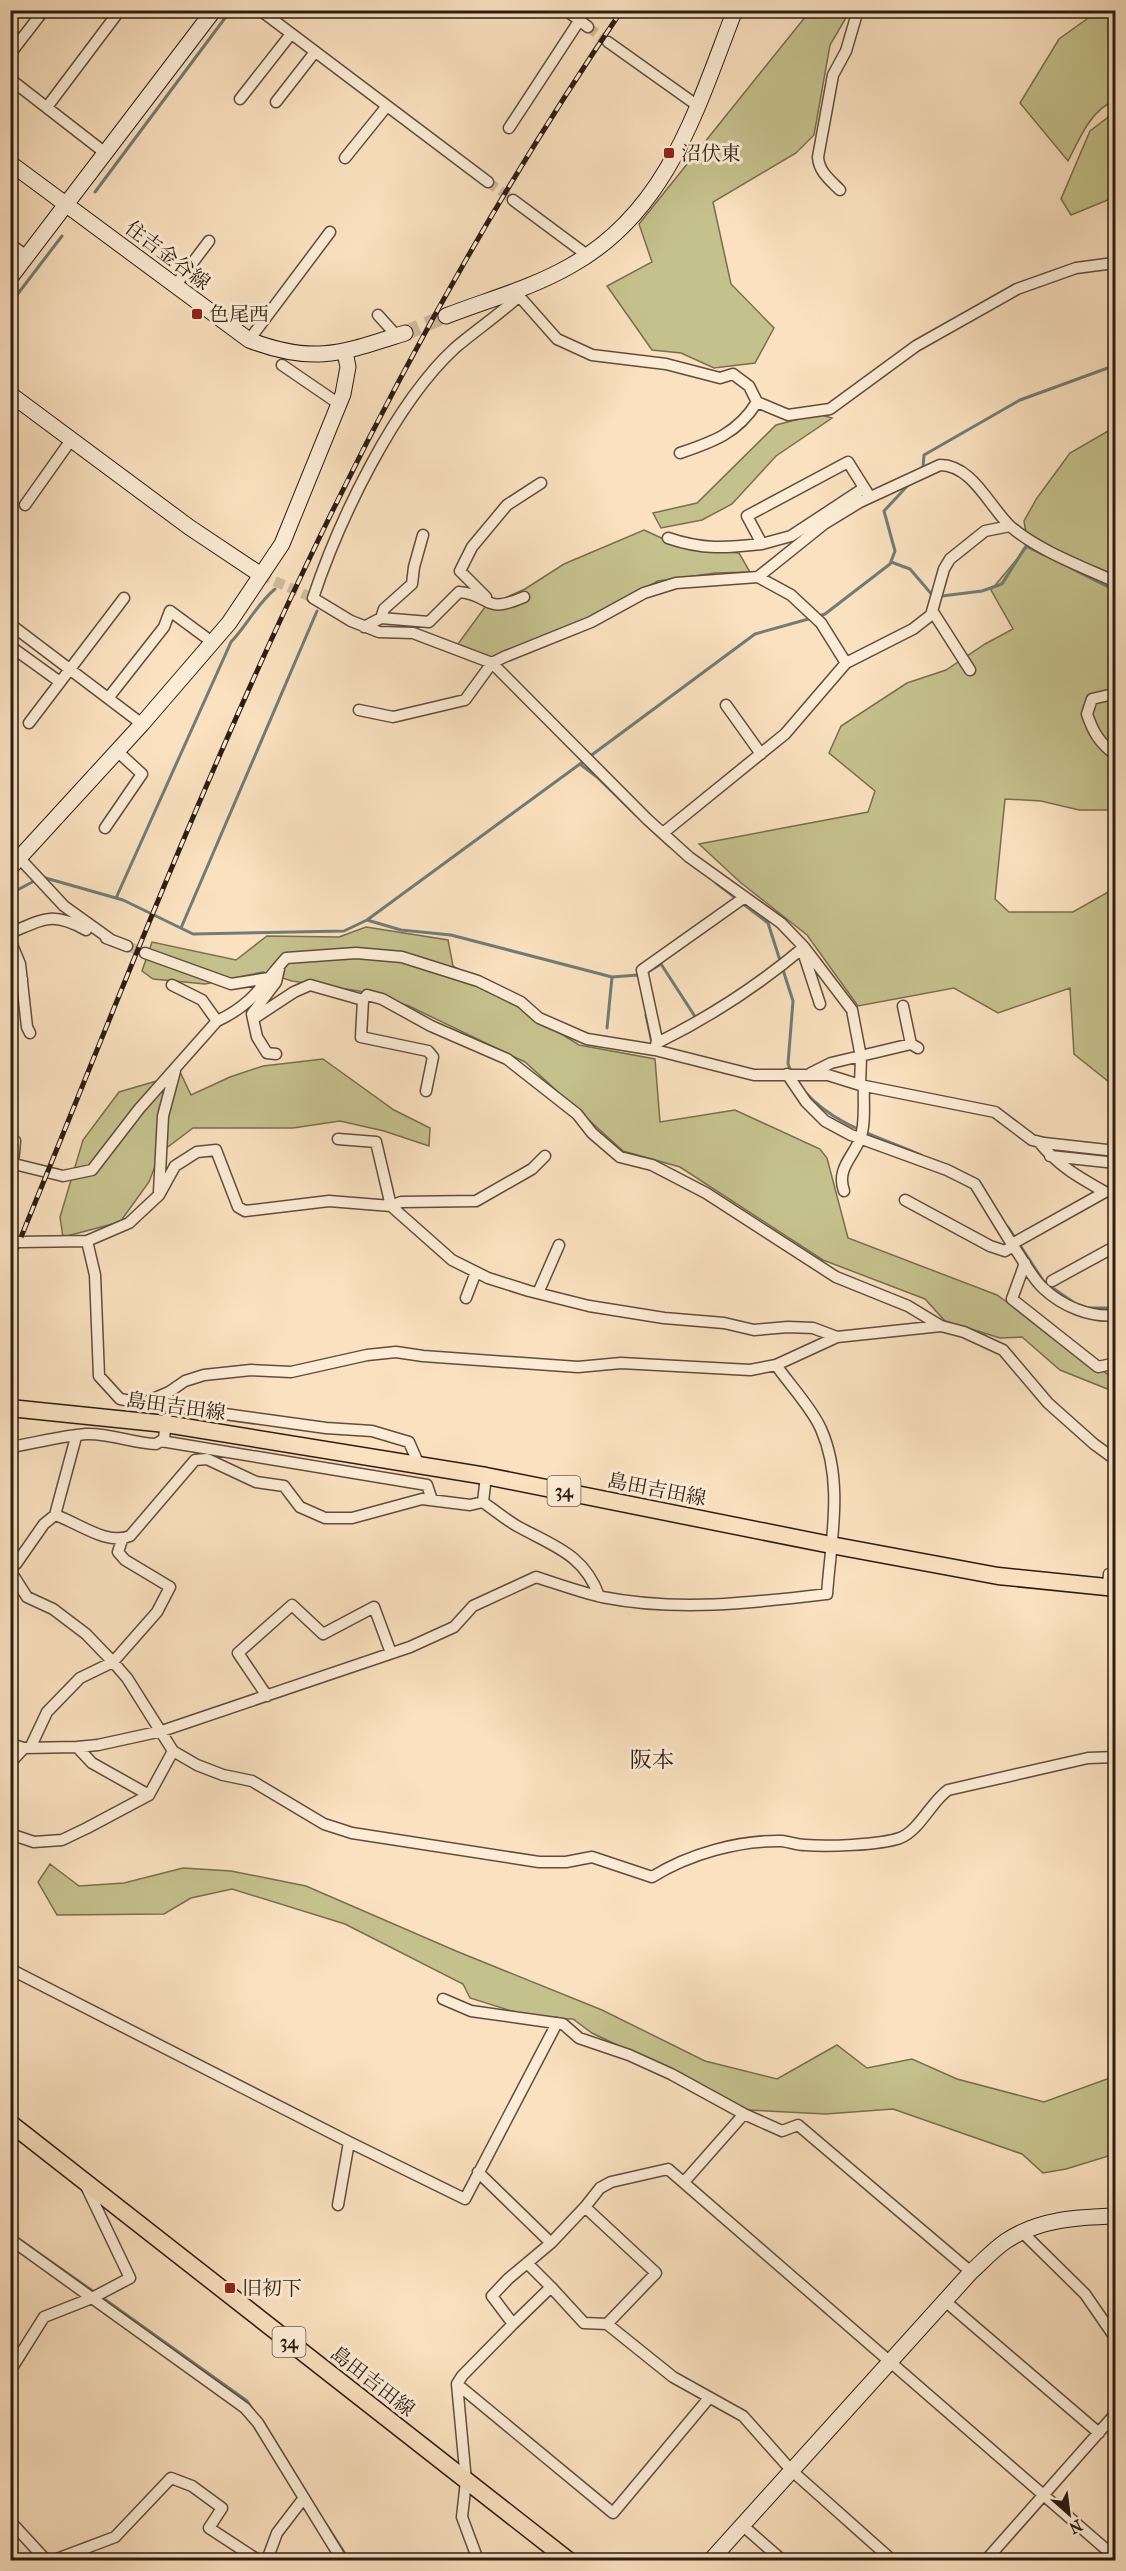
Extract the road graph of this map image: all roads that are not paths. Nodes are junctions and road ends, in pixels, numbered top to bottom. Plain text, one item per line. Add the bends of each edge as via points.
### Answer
1 (44, 10) edge
2 (120, 10) edge
3 (260, 10) edge
4 (566, 10) edge
5 (735, 10) edge
6 (858, 10) edge
7 (208, 12) edge
8 (291, 34) junction
9 (608, 42) tunnel mouth
10 (315, 52) junction
11 (10, 54) edge
12 (10, 80) edge
13 (240, 99) dead end
14 (276, 102) dead end
15 (387, 106) junction
16 (698, 106) junction
17 (47, 107) junction
18 (509, 128) dead end
19 (104, 152) junction
20 (345, 158) dead end
21 (10, 163) edge
22 (488, 182) tunnel mouth
23 (840, 190) dead end
24 (513, 200) tunnel mouth
25 (65, 204) junction
26 (330, 232) dead end
27 (209, 241) dead end
28 (10, 244) edge
29 (587, 255) junction
30 (27, 256) junction
31 (1114, 263) edge
32 (10, 278) edge
33 (175, 286) junction
34 (518, 292) junction
35 (378, 315) dead end
36 (446, 316) tunnel mouth
37 (401, 334) joint
38 (249, 340) junction
39 (345, 352) junction
40 (282, 365) dead end
41 (10, 394) edge
42 (757, 402) junction
43 (339, 404) junction
44 (71, 440) junction
45 (680, 453) dead end
46 (541, 483) dead end
47 (867, 492) junction
48 (25, 505) dead end
49 (1010, 526) junction
50 (423, 535) dead end
51 (668, 538) dead end
52 (762, 544) junction
53 (261, 575) junction
54 (758, 577) junction
55 (1116, 582) edge
56 (524, 597) dead end
57 (124, 598) dead end
58 (494, 605) junction
59 (935, 607) junction
60 (381, 618) junction
61 (11, 626) edge
62 (364, 627) junction
63 (212, 642) junction
64 (10, 646) edge
65 (492, 663) junction
66 (846, 663) junction
67 (70, 669) junction
68 (970, 670) dead end
69 (60, 682) junction
70 (109, 697) junction
71 (1116, 697) edge
72 (726, 705) dead end
73 (359, 710) dead end
74 (29, 723) dead end
75 (142, 724) junction
76 (117, 750) junction
77 (761, 754) junction
78 (1116, 755) edge
79 (105, 828) dead end
80 (663, 832) junction
81 (13, 860) edge
82 (745, 898) junction
83 (10, 933) edge
84 (110, 939) junction
85 (10, 940) edge
86 (127, 946) tunnel mouth
87 (803, 948) junction
88 (145, 953) tunnel mouth
89 (279, 966) junction
90 (269, 978) junction
91 (22, 979) junction
92 (10, 984) edge
93 (172, 985) dead end
94 (363, 1000) junction
95 (820, 1004) dead end
96 (903, 1006) dead end
97 (254, 1019) junction
98 (217, 1022) junction
99 (30, 1033) dead end
100 (656, 1047) junction
101 (276, 1054) dead end
102 (861, 1057) junction
103 (175, 1070) junction
104 (788, 1074) junction
105 (804, 1075) junction
106 (862, 1086) junction
107 (426, 1091) dead end
108 (861, 1137) junction
109 (338, 1139) dead end
110 (10, 1140) edge
111 (1039, 1142) junction
112 (1116, 1152) edge
113 (545, 1156) dead end
114 (1050, 1156) junction
115 (15, 1162) edge
116 (1116, 1163) edge
117 (844, 1191) dead end
118 (1105, 1192) junction
119 (159, 1195) junction
120 (1116, 1197) edge
121 (905, 1200) dead end
122 (391, 1206) junction
123 (87, 1241) junction
124 (10, 1242) edge
125 (1015, 1243) junction
126 (559, 1245) dead end
127 (1116, 1246) edge
128 (1025, 1263) junction
129 (476, 1272) junction
130 (1052, 1281) dead end
131 (538, 1293) junction
132 (466, 1298) dead end
133 (1116, 1315) edge
134 (941, 1326) junction
135 (837, 1337) junction
136 (1116, 1363) edge
137 (776, 1365) junction
138 (169, 1392) junction
139 (167, 1406) junction
140 (10, 1408) edge
141 (166, 1424) junction
142 (76, 1437) junction
143 (161, 1441) junction
144 (10, 1447) edge
145 (1116, 1460) edge
146 (419, 1465) junction
147 (486, 1476) junction
148 (432, 1500) junction
149 (483, 1502) junction
150 (55, 1515) junction
151 (122, 1540) junction
152 (831, 1545) junction
153 (10, 1564) edge
154 (1113, 1583) edge
155 (599, 1596) junction
156 (391, 1653) junction
157 (113, 1662) junction
158 (267, 1696) junction
159 (162, 1731) junction
160 (10, 1744) edge
161 (28, 1747) junction
162 (76, 1747) junction
163 (173, 1751) junction
164 (1116, 1757) edge
165 (10, 1763) edge
166 (149, 1795) junction
167 (10, 1834) edge
168 (10, 1969) edge
169 (443, 1999) dead end
170 (557, 2023) junction
171 (744, 2114) junction
172 (10, 2123) edge
173 (349, 2142) junction
174 (478, 2172) junction
175 (84, 2181) junction
176 (684, 2182) junction
177 (338, 2205) dead end
178 (585, 2206) junction
179 (1116, 2216) edge
180 (1022, 2232) junction
181 (10, 2239) edge
182 (551, 2243) junction
183 (527, 2263) junction
184 (971, 2272) junction
185 (551, 2287) junction
186 (92, 2298) junction
187 (945, 2301) junction
188 (513, 2324) junction
189 (607, 2324) junction
190 (1116, 2339) edge
191 (891, 2361) junction
192 (10, 2371) edge
193 (457, 2384) junction
194 (709, 2398) junction
195 (1116, 2413) edge
196 (1099, 2433) junction
197 (791, 2470) junction
198 (466, 2481) junction
199 (1044, 2496) junction
200 (303, 2499) junction
201 (10, 2521) edge
202 (742, 2526) junction
203 (1116, 2558) edge
204 (46, 2560) edge
205 (54, 2560) edge
206 (258, 2560) edge
207 (267, 2560) edge
208 (342, 2560) edge
209 (478, 2560) edge
210 (568, 2560) edge
211 (711, 2560) edge
212 (782, 2560) edge
213 (892, 2560) edge
214 (986, 2560) edge

1 - 11 street
2 - 17 street
3 - 8 street
4 - 18 street via 584,24
5 - 16 street
6 - 23 street via 846,51 833,75 818,157 825,175
7 - 19 street
8 - 10 street
8 - 13 street
9 - 16 street
10 - 14 street
10 - 15 street
12 - 17 street
15 - 20 street
15 - 22 street
16 - 29 street via 679,151 657,186 621,228
17 - 19 street
19 - 25 street
21 - 25 street, 住吉金谷線
24 - 29 street
25 - 30 street
25 - 33 street, 住吉金谷線
26 - 38 street
27 - 33 street
28 - 30 street
29 - 34 street
30 - 32 street
31 - 42 street via 1076,268 1017,289 916,346 830,409 788,415
33 - 38 street, 住吉金谷線
34 - 36 street
34 - 42 street via 557,339 592,355 666,364 720,378 733,374 749,386
34 - 62 street via 497,317 455,349 419,390 375,456 346,517 313,598
35 - 37 street
37 - 39 street, 住吉金谷線
38 - 39 street, 住吉金谷線 via 294,353
39 - 43 street via 347,382
40 - 43 street
41 - 44 street
42 - 45 street via 747,419 721,437
43 - 53 street via 282,544
44 - 48 street
44 - 53 street
46 - 58 street via 507,505 472,547 460,571
47 - 49 street via 904,482 940,465 951,465 967,475
47 - 52 street via 791,536
47 - 52 street via 848,462 747,516
47 - 54 street
49 - 55 street via 1028,539
49 - 59 street via 985,531 950,559
50 - 60 street via 412,584 384,609
51 - 52 street via 691,546 721,548
53 - 63 street
54 - 65 street via 676,583 644,593 591,622
54 - 66 street via 791,595 820,622
56 - 58 street via 504,606
57 - 67 street
58 - 60 street via 459,592 429,622
59 - 66 street via 913,629
59 - 68 street
60 - 62 street
61 - 67 street
62 - 65 street via 379,632 413,633
63 - 70 street via 170,611 164,627
63 - 75 street
64 - 69 street
65 - 73 street via 465,700 393,717
65 - 80 street
66 - 77 street via 786,734
67 - 69 street
67 - 70 street
69 - 74 street
70 - 75 street
71 - 78 street via 1092,699 1087,714 1104,747
72 - 77 street
75 - 76 street
76 - 79 street via 142,774
76 - 81 street
77 - 80 street
80 - 82 street via 689,857
81 - 84 street via 34,873 71,911
82 - 87 street via 781,923
82 - 100 street via 644,976
83 - 84 street via 54,918 67,919
84 - 86 street
85 - 91 street
87 - 95 street
87 - 100 street via 776,971
87 - 102 street via 852,1010
88 - 90 street via 231,984
89 - 90 street
89 - 97 street via 276,982 252,1014
89 - 100 street via 286,958 356,953 402,957 478,981 521,1002 539,1018 587,1039
90 - 98 street via 253,999
91 - 92 street
91 - 99 street
93 - 98 street via 202,1000
94 - 97 street via 310,985
94 - 107 street via 361,1037 428,1051 433,1057
94 - 134 street via 367,995 382,999 431,1026 507,1059 577,1114 620,1157 652,1165 706,1193 836,1277 908,1306
96 - 102 street via 914,1046
97 - 101 street via 257,1036 267,1053
98 - 103 street
100 - 104 street via 754,1075
102 - 105 street via 831,1063
102 - 106 street
103 - 115 street via 92,1170 63,1176
103 - 119 street via 163,1116
104 - 105 street
104 - 108 street via 806,1102 825,1121
105 - 106 street via 828,1075
106 - 108 street
106 - 111 street via 995,1112
108 - 117 street via 845,1164 841,1182
108 - 125 street via 975,1184
109 - 122 street via 376,1142
110 - 115 street via 15,1141
111 - 112 street
111 - 114 street
113 - 122 street via 532,1169 476,1201 401,1202
114 - 116 street
114 - 118 street
118 - 120 street
118 - 125 street
119 - 122 street via 175,1166 197,1152 216,1150 238,1207 245,1211 329,1201
119 - 123 street via 129,1223
121 - 125 street via 990,1246 1005,1251
122 - 129 street via 452,1260
123 - 124 street
123 - 138 street via 95,1275 99,1376 120,1399 143,1403
125 - 128 street
126 - 131 street
127 - 130 street
128 - 133 street via 1042,1288 1074,1310
128 - 136 street via 1012,1299 1098,1367
129 - 131 street
129 - 132 street
131 - 135 street via 664,1318 754,1330 813,1328
134 - 135 street
134 - 145 street via 1003,1350 1048,1403
135 - 137 street
137 - 138 street via 750,1370 621,1363 578,1367 396,1352 291,1372 251,1370 204,1375
137 - 152 street via 820,1427 831,1457 835,1485
138 - 139 street
139 - 141 street
139 - 146 street via 372,1431 410,1442
140 - 141 main road, 島田吉田線 / 34
141 - 143 street
141 - 146 main road, 島田吉田線 / 34
142 - 143 street via 106,1435 135,1443
142 - 144 street
142 - 150 street
143 - 148 street via 427,1485
146 - 147 main road, 島田吉田線 / 34
147 - 149 street
147 - 152 main road, 島田吉田線 / 34
148 - 149 street via 470,1505
148 - 151 street via 422,1499 352,1518 325,1518 300,1507 284,1486 256,1482 207,1460 195,1460 130,1536
149 - 155 street via 515,1525 565,1551 592,1578
150 - 151 street
150 - 153 street via 44,1524 16,1564
151 - 157 street via 118,1552 125,1560 170,1587 157,1612
152 - 154 main road, 島田吉田線 / 34 via 998,1576
152 - 155 street via 827,1594 736,1605 671,1606
153 - 157 street via 27,1597 53,1609 86,1634
155 - 156 street via 536,1577 474,1606 454,1627
156 - 158 street
156 - 158 street via 374,1607 323,1634 292,1605 238,1653
157 - 159 street
157 - 161 street via 80,1678 47,1712
158 - 159 street
159 - 162 street
159 - 163 street
160 - 161 street
161 - 162 street
161 - 165 street
162 - 166 street via 92,1763
163 - 164 street via 206,1769 252,1781 324,1824 352,1833 539,1862 592,1857 652,1877 676,1862 745,1842 804,1845 901,1838 948,1790 1088,1758
163 - 166 street
166 - 167 street via 62,1840 34,1842
168 - 173 street
169 - 170 street via 471,2011
170 - 171 street via 579,2038 671,2074
170 - 174 street
171 - 176 street
171 - 184 street via 782,2131 798,2125
172 - 175 main road, 島田吉田線 / 34
173 - 174 street via 465,2199
173 - 177 street
174 - 182 street
175 - 186 street via 130,2278
175 - 198 main road, 島田吉田線 / 34
176 - 178 street via 668,2169 611,2182 600,2188
176 - 191 street
178 - 182 street
178 - 189 street via 656,2273
179 - 180 street via 1060,2219
180 - 184 street
180 - 190 street via 1085,2294
181 - 186 street
182 - 183 street
183 - 185 street
183 - 188 street via 492,2296
184 - 187 street
185 - 188 street
185 - 189 street via 584,2323
186 - 192 street via 45,2317
186 - 200 street via 245,2408
187 - 191 street
187 - 196 street
188 - 193 street
189 - 194 street via 673,2377
191 - 197 street
191 - 199 street
193 - 194 street via 613,2513
193 - 198 street
194 - 197 street via 743,2416
195 - 196 street
196 - 199 street
197 - 202 street
197 - 213 street
198 - 209 street via 462,2517
198 - 210 main road, 島田吉田線 / 34
199 - 203 street
199 - 214 street
200 - 207 street via 277,2533
200 - 208 street
201 - 204 street
202 - 211 street
202 - 212 street
205 - 206 street via 115,2537 171,2478 192,2486 222,2508 209,2528

